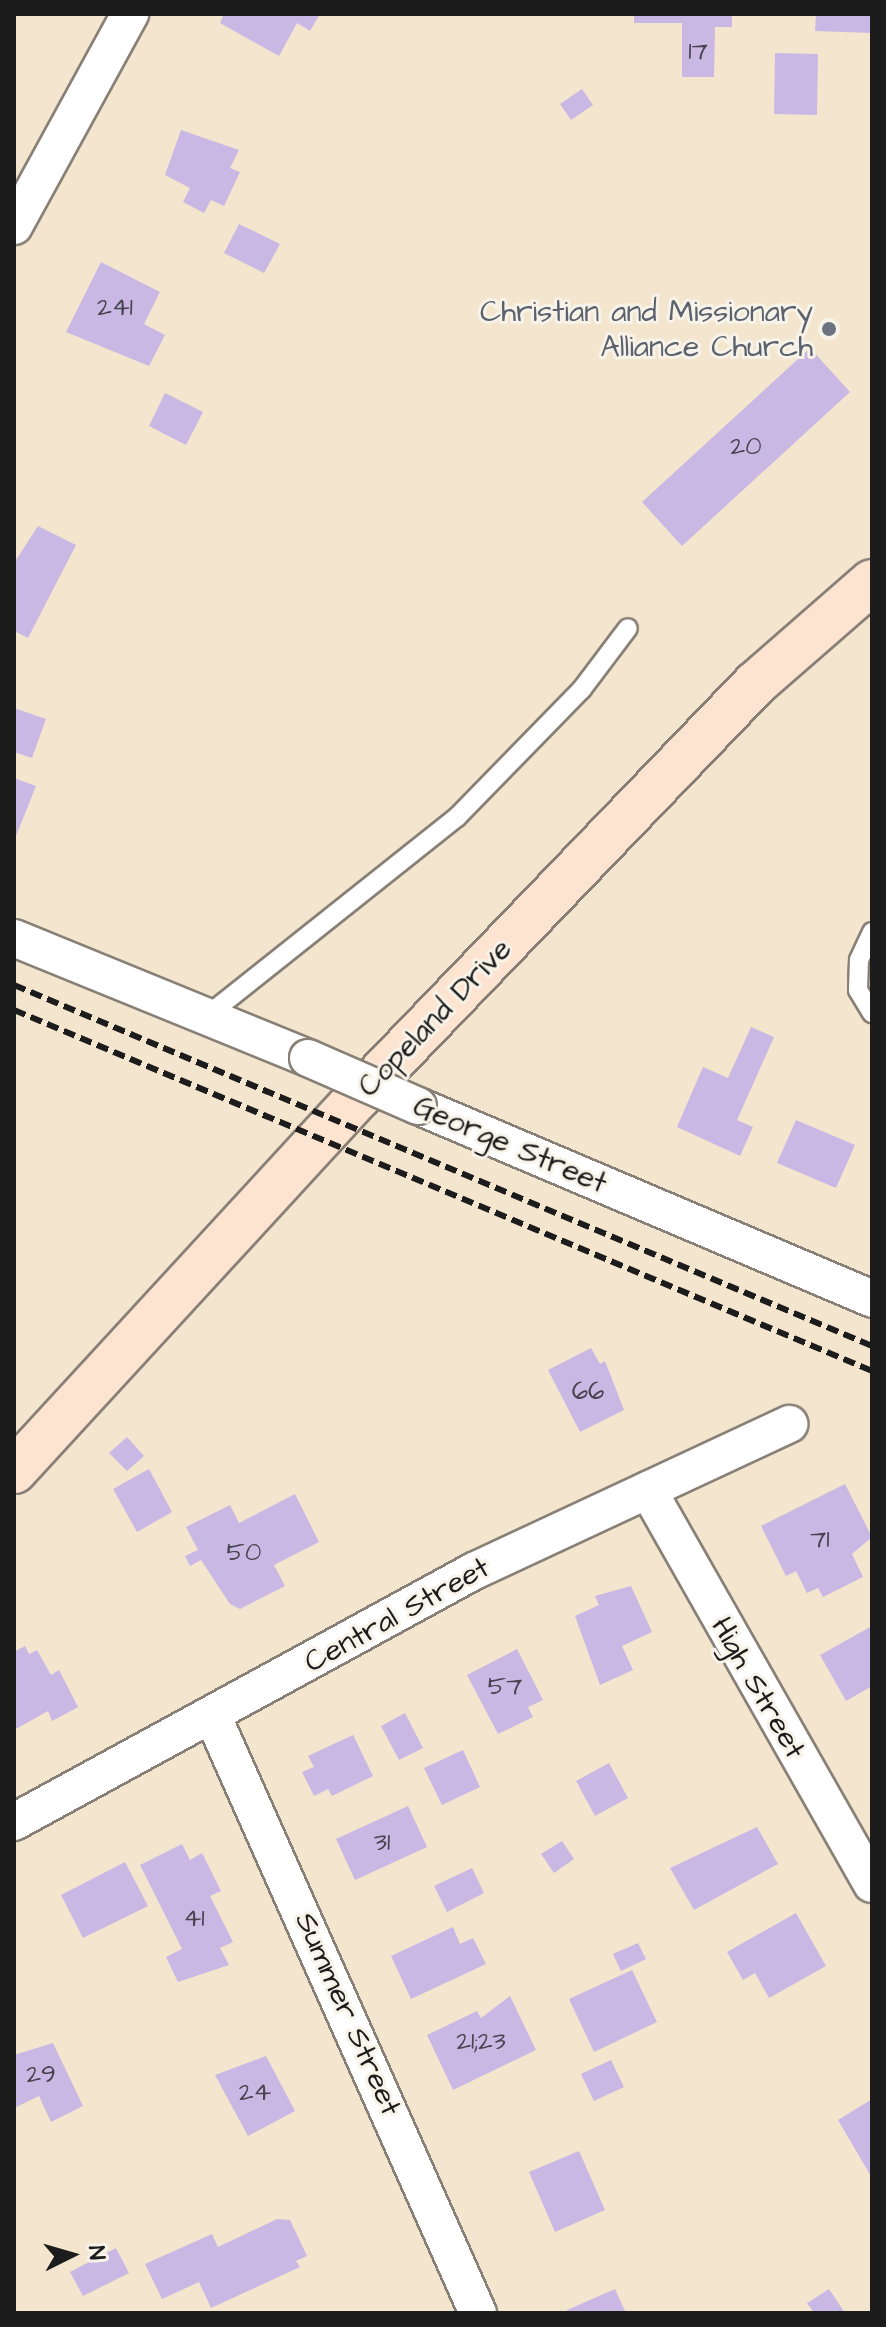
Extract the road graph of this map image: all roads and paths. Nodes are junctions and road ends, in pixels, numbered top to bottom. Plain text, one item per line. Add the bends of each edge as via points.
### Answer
1 (130, 14) edge
2 (14, 226) edge
3 (872, 582) edge
4 (628, 628) dead end
5 (872, 932) edge
6 (14, 938) edge
7 (872, 1013) edge
8 (208, 1015) junction
9 (872, 1299) edge
10 (789, 1424) dead end
11 (14, 1471) edge
12 (648, 1490) junction
13 (213, 1717) junction
14 (14, 1822) edge
15 (872, 1884) edge
16 (478, 2313) edge

1 - 2 street
3 - 11 main road, Copeland Drive via 755,684 349,1106
4 - 8 lane via 582,689 457,817
5 - 7 lane via 859,960 858,990
6 - 8 street, George Street
8 - 9 street, George Street, bridge
10 - 12 street, Central Street
12 - 13 street, Central Street via 474,1571
12 - 15 street, High Street
13 - 14 street, Central Street
13 - 16 street, Summer Street

